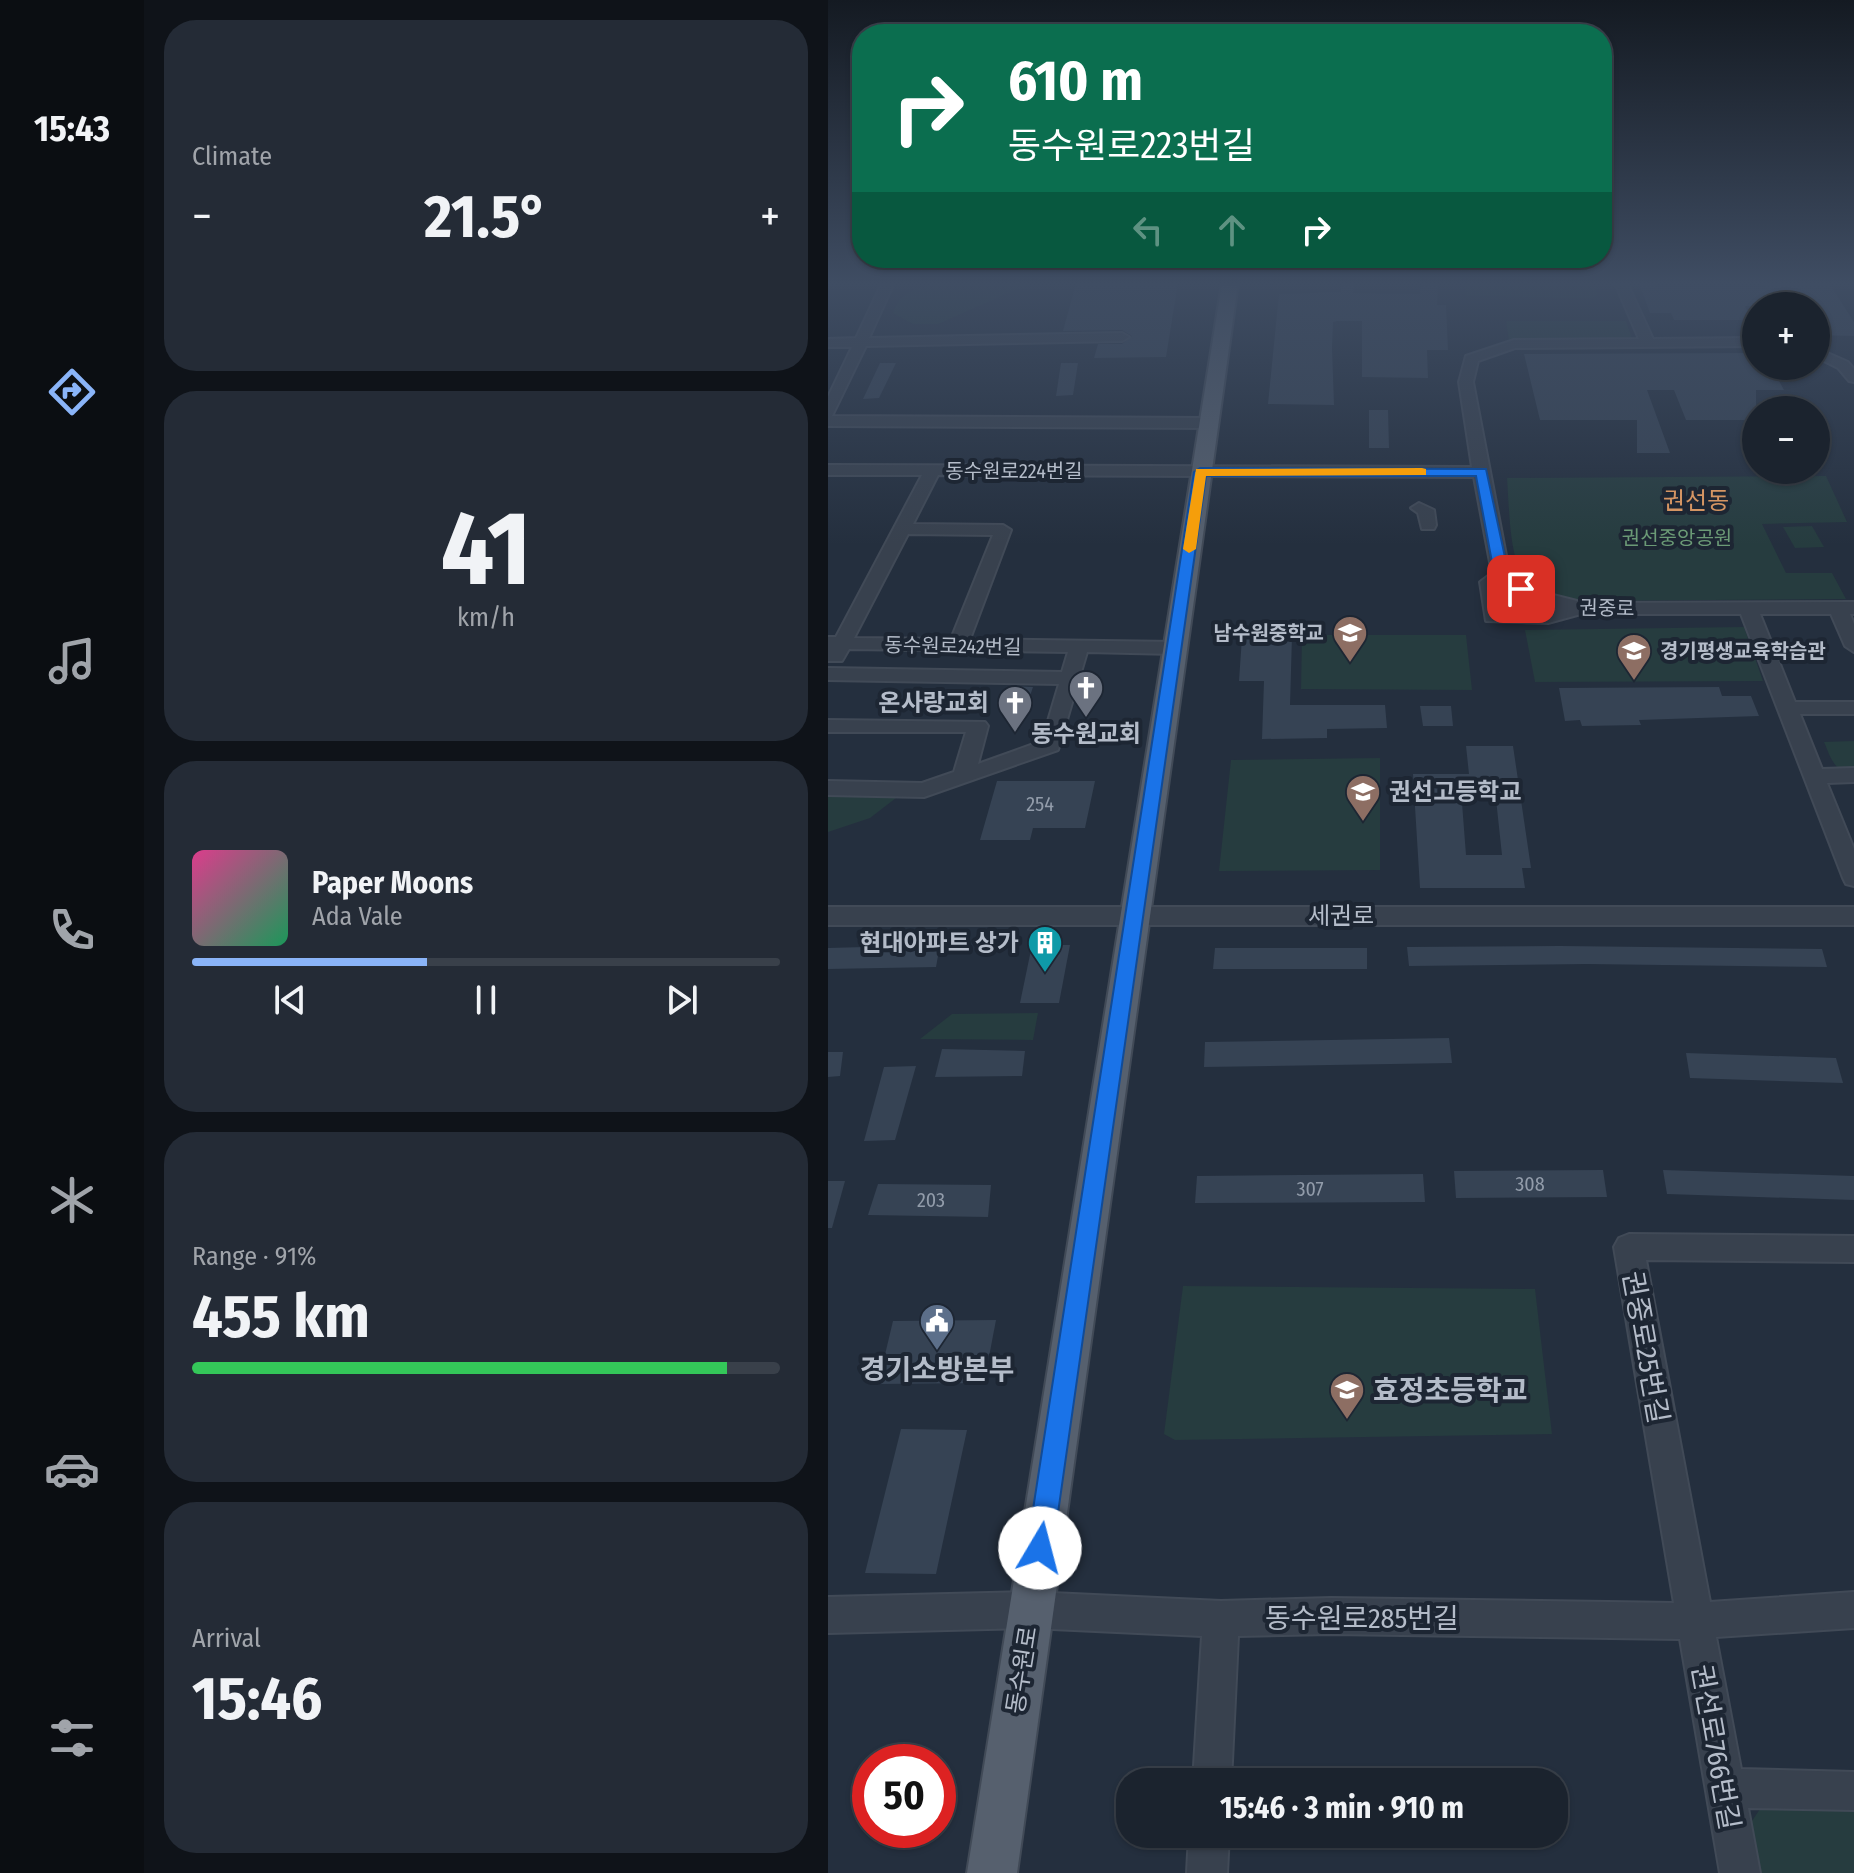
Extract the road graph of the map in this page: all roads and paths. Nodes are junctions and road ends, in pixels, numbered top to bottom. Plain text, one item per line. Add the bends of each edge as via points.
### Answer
1 (848, 370) edge
2 (1216, 370) edge
3 (1469, 370) edge
4 (828, 413) edge
5 (828, 421) edge
6 (1208, 423) junction
7 (828, 470) edge
8 (932, 471) junction
9 (1200, 472) junction
10 (1482, 472) junction
11 (1419, 508) dead end
12 (1428, 525) dead end
13 (902, 529) junction
14 (1502, 574) junction
15 (1575, 608) junction
16 (1748, 608) junction
17 (1846, 608) edge
18 (835, 643) edge
19 (958, 646) junction
20 (1854, 646) edge
21 (1079, 647) junction
22 (1175, 648) junction
23 (828, 672) edge
24 (1070, 678) junction
25 (1787, 708) junction
26 (1854, 708) edge
27 (828, 726) edge
28 (1854, 775) edge
29 (1814, 776) junction
30 (963, 778) junction
31 (828, 788) edge
32 (1854, 878) edge
33 (1136, 915) junction
34 (828, 916) edge
35 (1854, 916) edge
36 (1854, 1249) edge
37 (1031, 1610) junction
38 (1854, 1610) edge
39 (829, 1619) edge
40 (1221, 1619) junction
41 (1693, 1621) junction
42 (1213, 1768) edge
43 (1723, 1788) junction
44 (1854, 1791) edge
45 (1208, 1848) edge
46 (992, 1873) edge
47 (1207, 1873) edge
48 (1740, 1873) edge

1 - 4 street
2 - 6 main road, 동수원로
3 - 10 street via 1466,382
5 - 6 street
6 - 9 main road, 동수원로
7 - 8 street, 동수원로224번길
8 - 9 street, 동수원로224번길
8 - 13 street
9 - 10 street, 동수원로224번길
9 - 22 main road, 동수원로
10 - 14 street
11 - 12 street via 1426,510
13 - 18 street
13 - 19 street via 1003,530
14 - 15 street, 권중로 via 1531,595
14 - 15 street via 1489,582 1493,617 1548,617 1571,614
15 - 16 street, 권중로
16 - 17 street, 권중로
16 - 25 street
17 - 20 street, 권중로
18 - 19 street, 동수원로242번길
18 - 23 street
19 - 21 street, 동수원로242번길
21 - 22 street, 동수원로242번길
21 - 24 street
22 - 33 main road, 동수원로
23 - 24 street
24 - 30 street via 1051,745
25 - 26 street
25 - 29 street
27 - 30 street via 978,726
28 - 29 street
29 - 32 street
30 - 31 street via 924,790
33 - 34 street, 세권로
33 - 35 street, 세권로
33 - 37 main road, 동수원로
36 - 41 street, 권중로25번길 via 1629,1247
37 - 39 street, 동수원로285번길
37 - 40 street, 동수원로285번길
37 - 46 main road, 동수원로
38 - 41 street, 동수원로285번길
40 - 41 street, 동수원로285번길
40 - 42 street
41 - 43 street, 권선로766번길
43 - 44 street
43 - 48 street, 권선로766번길
45 - 47 street

